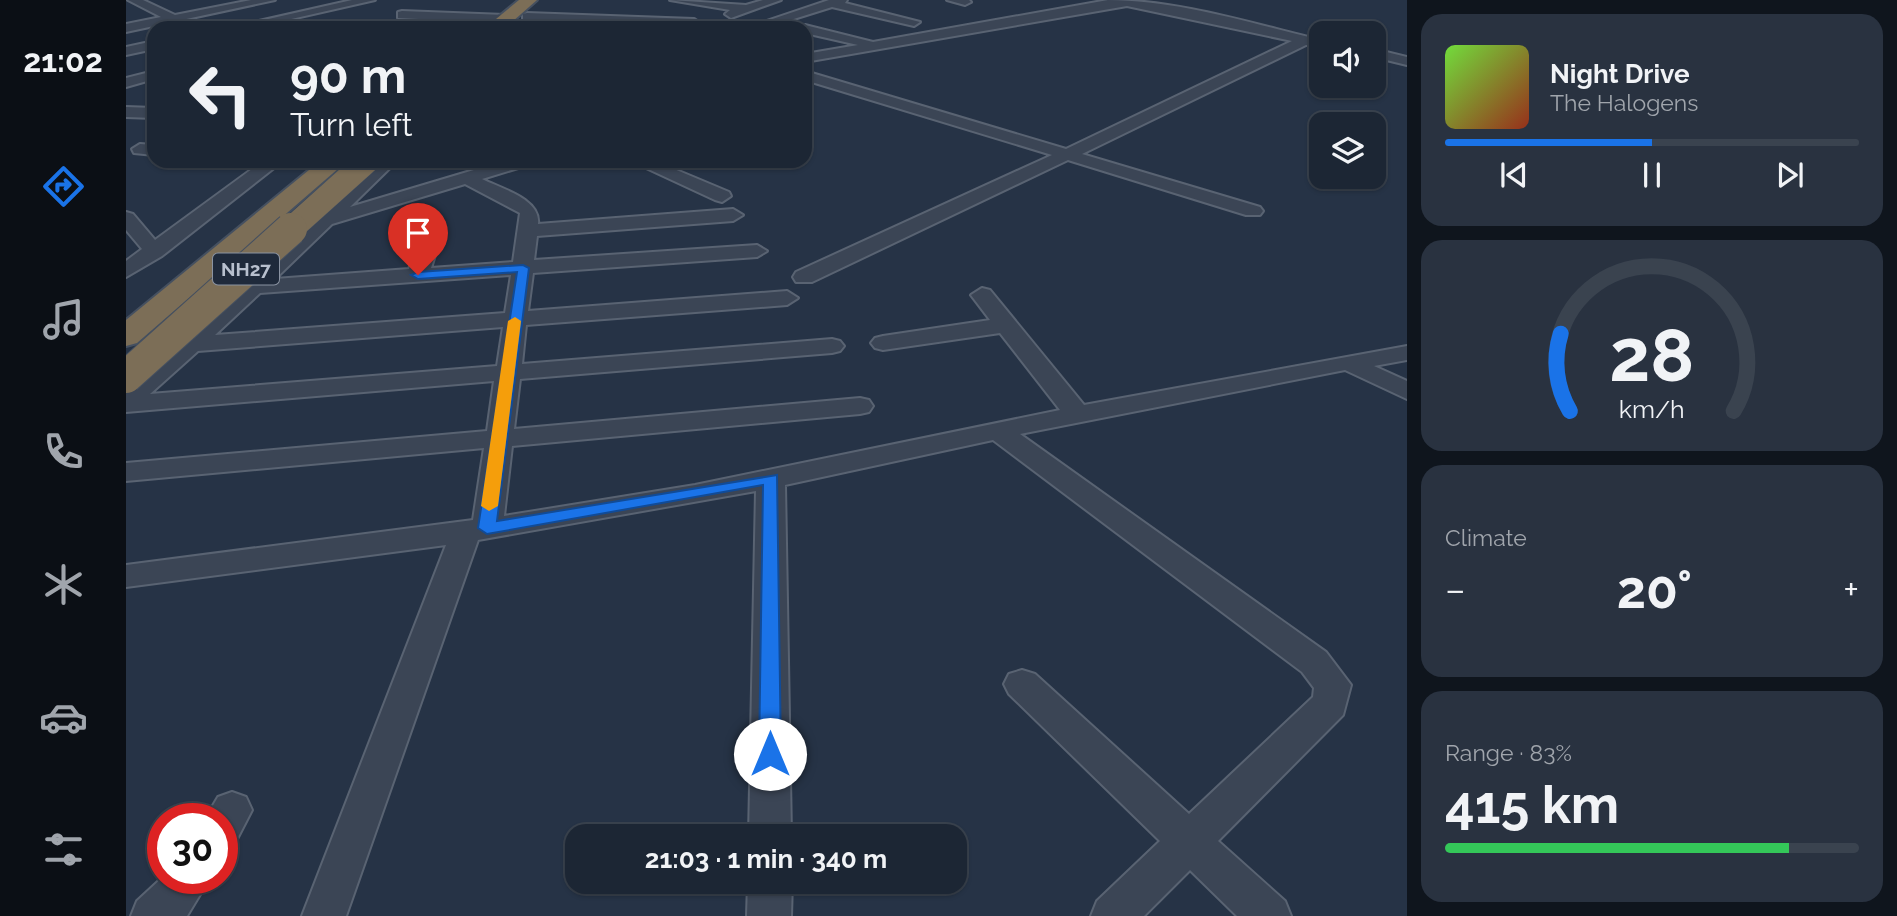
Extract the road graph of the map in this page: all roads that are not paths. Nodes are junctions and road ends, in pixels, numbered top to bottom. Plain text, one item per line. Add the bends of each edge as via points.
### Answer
1 (269, 0) edge
2 (369, 0) edge
3 (423, 0) edge
4 (509, 0) edge
5 (676, 0) edge
6 (701, 0) edge
7 (775, 0) edge
8 (1114, 0) edge
9 (562, 1) edge
10 (1130, 1) edge
11 (242, 2) edge
12 (836, 2) edge
13 (133, 3) edge
14 (748, 9) junction
15 (724, 16) dead end
16 (521, 17) edge
17 (279, 18) junction
18 (168, 21) edge
19 (179, 21) edge
20 (265, 21) edge
21 (286, 21) edge
22 (502, 21) edge
23 (636, 21) edge
24 (775, 21) edge
25 (914, 22) dead end
26 (147, 24) edge
27 (126, 28) edge
28 (812, 31) edge
29 (1309, 40) edge
30 (1309, 45) edge
31 (147, 46) edge
32 (881, 47) junction
33 (126, 51) edge
34 (812, 57) edge
35 (1386, 58) edge
36 (1407, 62) edge
37 (147, 77) edge
38 (812, 77) edge
39 (128, 81) edge
40 (126, 112) edge
41 (147, 113) edge
42 (1065, 156) junction
43 (265, 168) edge
44 (327, 168) edge
45 (359, 168) edge
46 (381, 168) edge
47 (499, 168) edge
48 (656, 168) edge
49 (467, 178) junction
50 (722, 196) dead end
51 (1253, 211) dead end
52 (733, 215) dead end
53 (126, 218) edge
54 (323, 222) junction
55 (527, 231) junction
56 (432, 233) dead end
57 (757, 251) dead end
58 (155, 252) junction
59 (523, 268) junction
60 (126, 271) edge
61 (418, 275) junction
62 (804, 277) dead end
63 (250, 287) junction
64 (982, 295) dead end
65 (787, 298) dead end
66 (516, 317) junction
67 (1006, 325) junction
68 (126, 337) edge
69 (883, 343) dead end
70 (832, 346) dead end
71 (186, 351) junction
72 (1407, 353) edge
73 (126, 356) edge
74 (1348, 362) junction
75 (506, 373) junction
76 (126, 377) edge
77 (1407, 391) edge
78 (126, 403) edge
79 (859, 406) dead end
80 (1078, 415) junction
81 (999, 432) junction
82 (498, 438) junction
83 (126, 472) edge
84 (771, 478) junction
85 (476, 530) junction
86 (126, 576) edge
87 (1022, 684) dead end
88 (770, 824) edge
89 (1188, 840) junction
90 (176, 894) edge
91 (769, 894) edge
92 (153, 916) edge
93 (324, 916) edge
94 (769, 916) edge
95 (1113, 916) edge
96 (1269, 916) edge

1 - 11 street
2 - 17 street
3 - 16 street via 395,15
4 - 16 street
5 - 6 street
6 - 14 street
7 - 14 street
8 - 10 street
9 - 16 highway
10 - 29 street
10 - 32 street
11 - 17 street
11 - 19 street
12 - 24 street
12 - 25 street
13 - 18 street
14 - 15 street
16 - 22 street
16 - 23 street
17 - 20 street
17 - 21 street
26 - 27 street
28 - 32 street
30 - 42 street
31 - 33 street
32 - 34 street
35 - 36 street
37 - 39 street
38 - 42 street
40 - 41 street
42 - 51 street
42 - 62 street
43 - 58 street
44 - 68 highway, NH27
45 - 76 highway, NH27, bridge
46 - 54 street
47 - 49 street
48 - 50 street
49 - 54 street
49 - 55 street via 527,209
52 - 55 street
53 - 58 street
54 - 63 street
55 - 59 street
56 - 61 street
57 - 59 street
58 - 60 street
59 - 61 street
59 - 66 street
61 - 63 street
63 - 71 street
64 - 67 street
65 - 66 street
66 - 71 street
66 - 75 street
67 - 69 street
67 - 80 street
70 - 75 street
71 - 73 street
71 - 78 street
72 - 74 street
74 - 77 street
74 - 80 street
75 - 78 street
75 - 82 street
79 - 82 street
80 - 81 street
81 - 84 street
81 - 89 street via 1314,662 1333,685 1330,704
82 - 83 street
82 - 85 street
84 - 85 street
84 - 88 street
85 - 86 street
85 - 93 street
87 - 89 street
89 - 95 street
89 - 96 street
90 - 92 street
91 - 94 street

